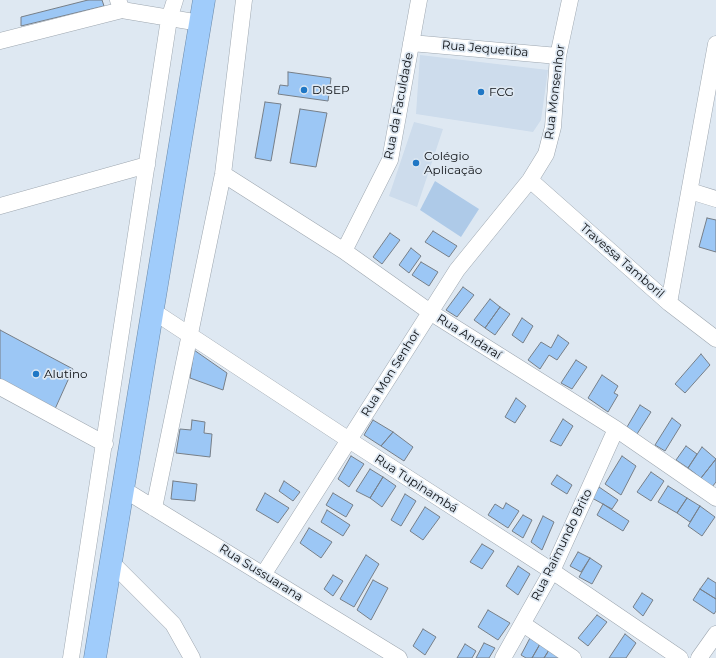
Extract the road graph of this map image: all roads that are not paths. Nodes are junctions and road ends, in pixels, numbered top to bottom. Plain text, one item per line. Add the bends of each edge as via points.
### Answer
1 (175, 0) edge
2 (204, 0) edge
3 (244, 0) edge
4 (418, 0) edge
5 (570, 0) edge
6 (120, 5) edge
7 (169, 19) junction
8 (200, 23) junction
9 (0, 41) edge
10 (412, 42) junction
11 (716, 44) edge
12 (558, 56) junction
13 (147, 165) junction
14 (223, 174) junction
15 (530, 180) junction
16 (690, 191) junction
17 (716, 200) edge
18 (0, 206) edge
19 (344, 250) junction
20 (670, 302) junction
21 (153, 310) junction
22 (430, 312) junction
23 (189, 335) junction
24 (716, 339) edge
25 (0, 387) edge
26 (616, 429) junction
27 (349, 440) junction
28 (105, 444) junction
29 (124, 489) junction
30 (714, 494) edge
31 (154, 508) junction
32 (111, 562) junction
33 (552, 571) junction
34 (263, 575) junction
35 (523, 624) junction
36 (716, 634) edge
37 (71, 658) edge
38 (94, 658) edge
39 (192, 658) edge
40 (399, 658) edge
41 (503, 658) edge
42 (573, 658) edge
43 (680, 658) edge
44 (699, 658) edge

1 - 7 street
2 - 8 highway
3 - 14 street
4 - 10 street, Rua da Faculdade
5 - 12 street, Rua Monsenhor
6 - 7 street
6 - 9 street
7 - 8 street
7 - 13 street
8 - 21 highway
10 - 12 street, Rua Jequetiba
10 - 19 street, Rua da Faculdade via 390,160
11 - 16 street
12 - 15 street, Rua Monsenhor via 553,127 546,154
13 - 18 street
13 - 28 street
14 - 19 street, Rua Andaraí
14 - 23 street
15 - 20 street, Travessa Tamboril
15 - 22 street, Rua Mon Senhor via 457,270
16 - 17 street
16 - 20 street
19 - 22 street, Rua Andaraí
20 - 24 street, Travessa Tamboril
21 - 23 street, Rua Tupinambá
21 - 29 highway
22 - 26 street, Rua Andaraí
22 - 27 street, Rua Mon Senhor
23 - 27 street, Rua Tupinambá
23 - 31 street
25 - 28 street
26 - 30 street, Rua Andaraí
26 - 33 street, Rua Raimundo Brito
27 - 33 street, Rua Tupinambá
27 - 34 street, Rua Mon Senhor
28 - 37 street
29 - 31 street, Rua Sussuarana
29 - 32 highway
31 - 34 street, Rua Sussuarana
32 - 38 highway
32 - 39 street via 173,624
33 - 35 street, Rua Raimundo Brito
33 - 43 street, Rua Tupinambá
34 - 40 street, Rua Sussuarana
35 - 41 street, Rua Raimundo Brito
35 - 42 street
36 - 44 street

